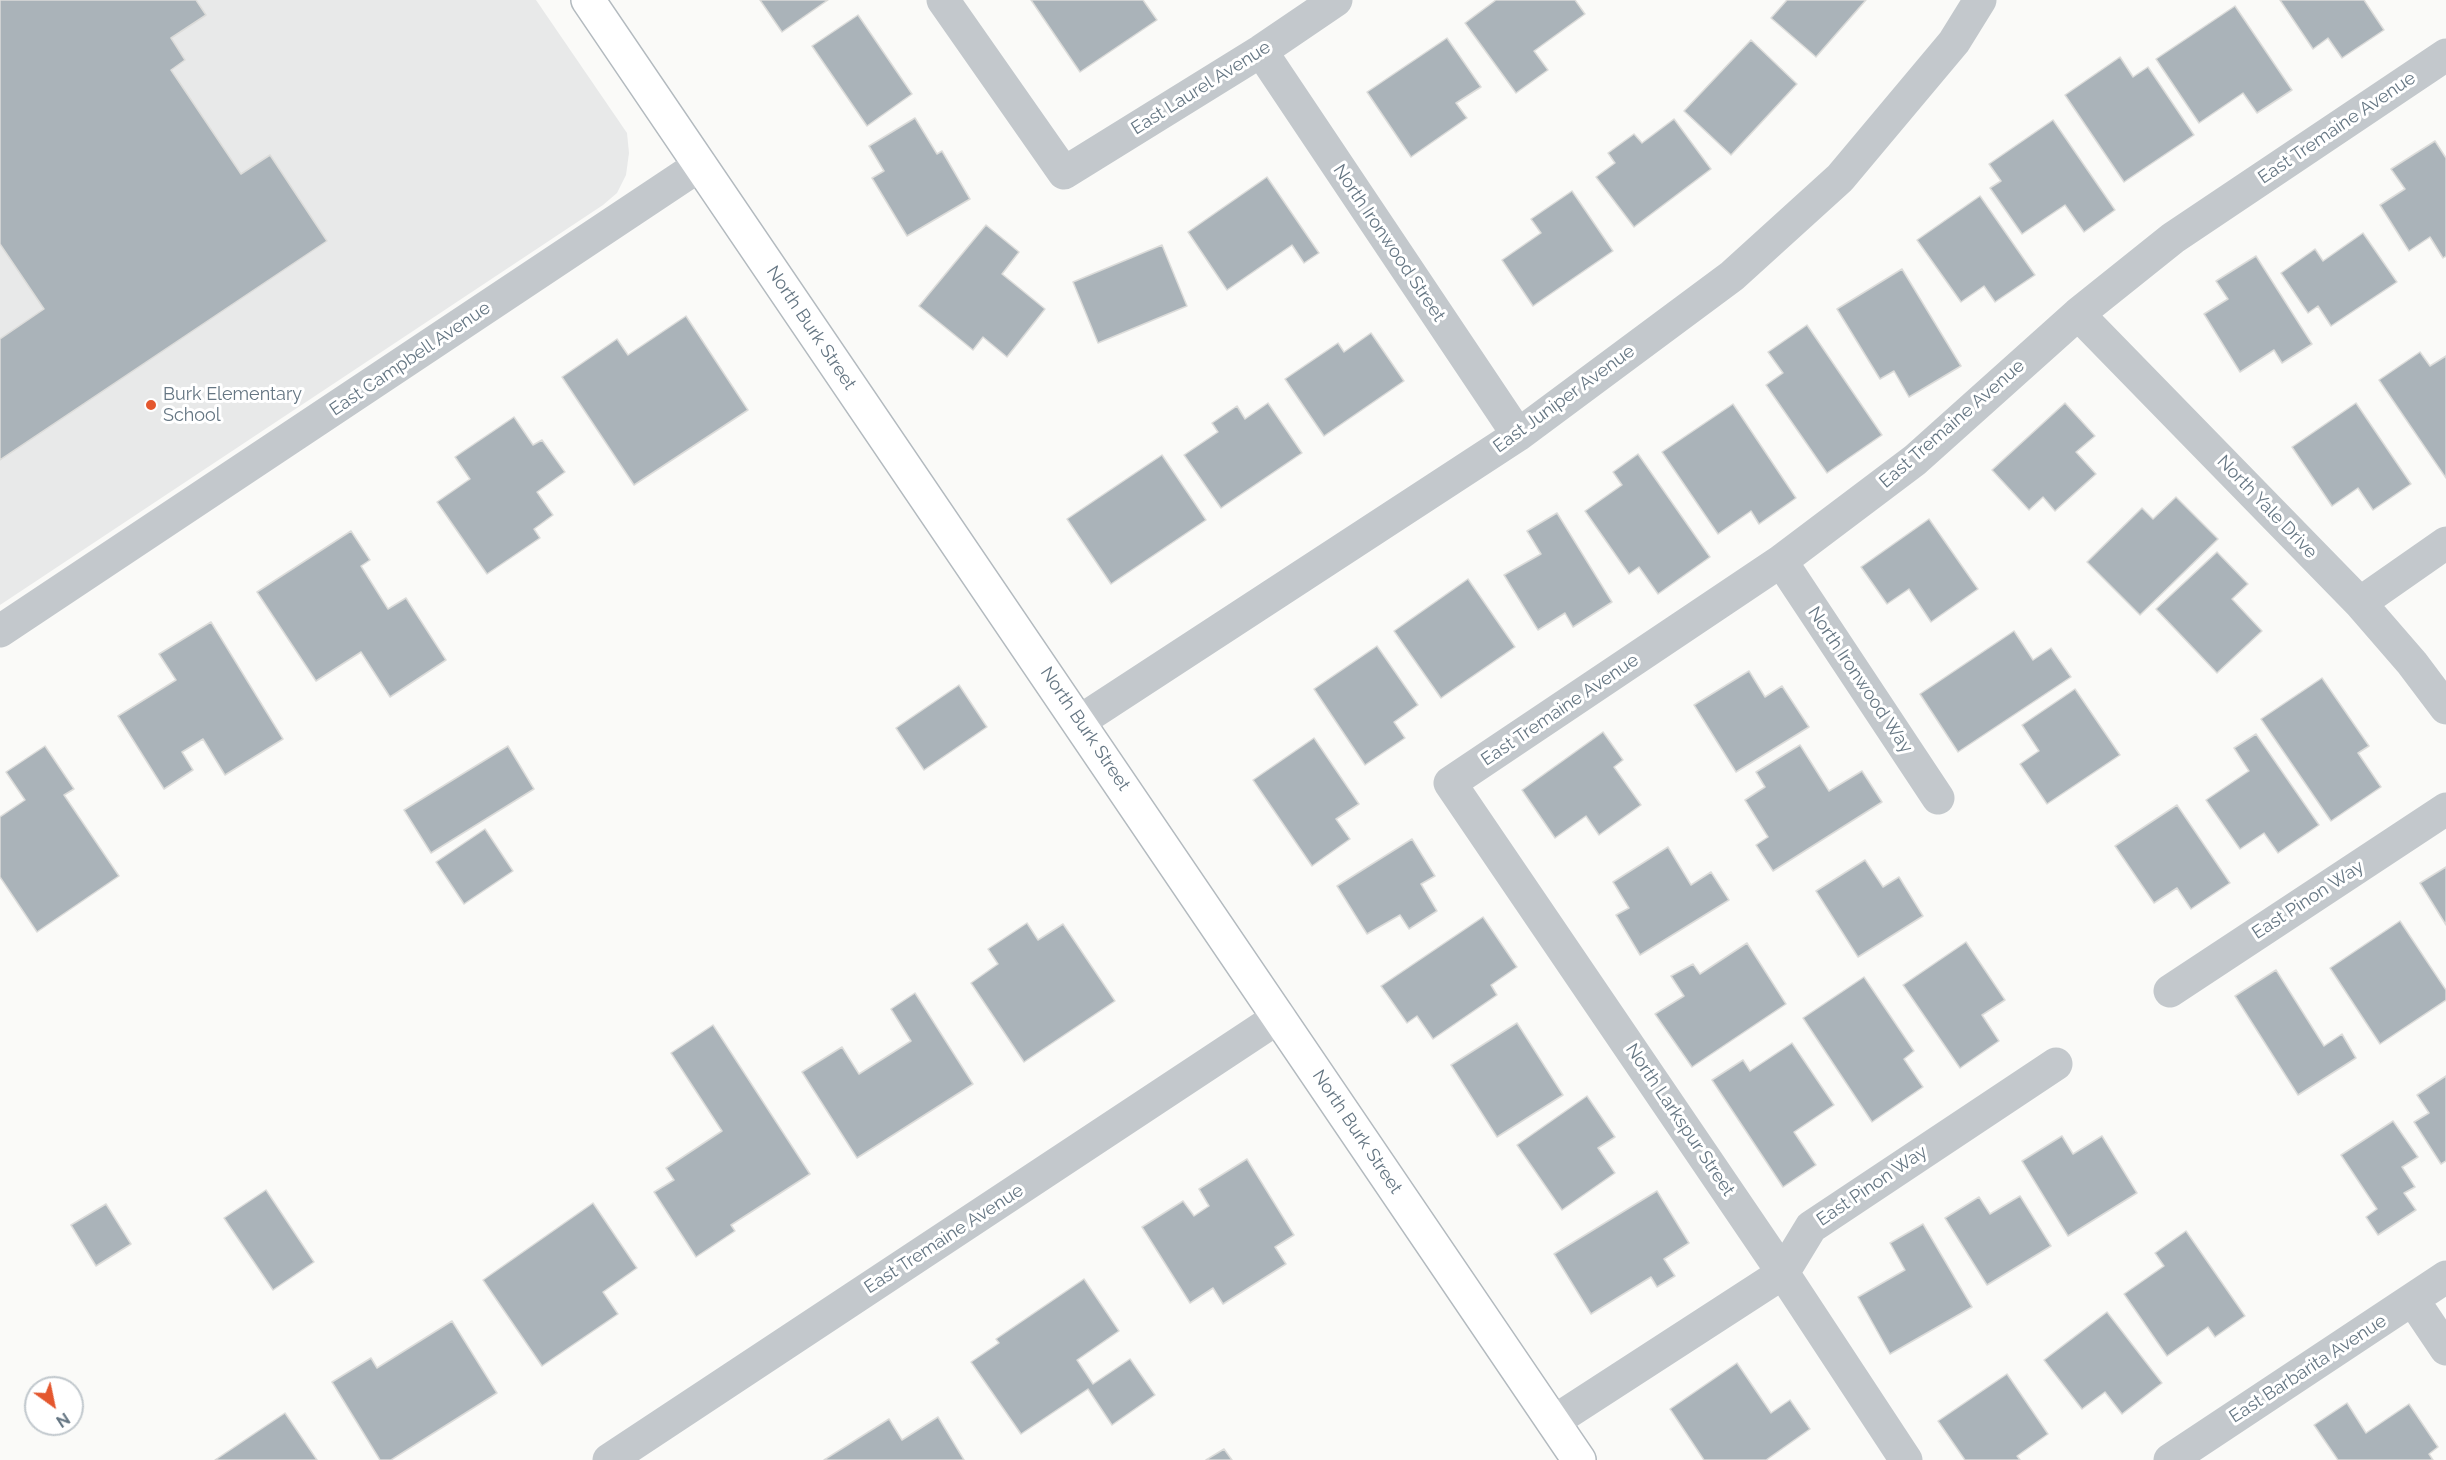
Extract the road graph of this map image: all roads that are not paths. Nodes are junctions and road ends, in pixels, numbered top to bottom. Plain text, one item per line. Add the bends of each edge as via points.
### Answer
1 (588, 0) edge
2 (943, 0) edge
3 (1336, 0) edge
4 (1980, 0) edge
5 (1261, 51) junction
6 (2446, 55) edge
7 (700, 165) junction
8 (2078, 314) junction
9 (1518, 435) junction
10 (2446, 543) edge
11 (1781, 561) junction
12 (2360, 603) junction
13 (0, 631) edge
14 (2446, 708) edge
15 (1080, 721) junction
16 (1450, 783) joint
17 (1938, 798) dead end
18 (2446, 809) edge
19 (2170, 991) dead end
20 (1279, 1017) junction
21 (2056, 1064) dead end
22 (1783, 1273) junction
23 (2446, 1277) edge
24 (2413, 1299) junction
25 (2446, 1349) edge
26 (1553, 1422) junction
27 (609, 1460) edge
28 (1579, 1460) edge
29 (1906, 1460) edge
30 (2170, 1460) edge

1 - 7 street, North Burk Street
2 - 5 street, East Laurel Avenue via 1065,173
3 - 5 street, East Laurel Avenue
4 - 9 street, East Juniper Avenue via 1954,42 1840,178 1732,276
5 - 9 street, North Ironwood Street
6 - 8 street, East Tremaine Avenue via 2173,238
7 - 13 street, East Campbell Avenue
7 - 15 street, North Burk Street
8 - 11 street, East Tremaine Avenue via 1915,460
8 - 12 street, North Yale Drive
9 - 15 street, East Juniper Avenue
10 - 12 street
11 - 16 street, East Tremaine Avenue
11 - 17 street, North Ironwood Way
12 - 14 street, North Yale Drive
15 - 20 street, North Burk Street
16 - 22 street, North Larkspur Street
18 - 19 street, East Pinon Way
20 - 26 street, North Burk Street
20 - 27 street, East Tremaine Avenue
21 - 22 street, East Pinon Way via 1811,1227
22 - 26 street, East Pinon Way
22 - 29 street, North Larkspur Street
23 - 24 street, East Barbarita Avenue
24 - 25 street
24 - 30 street, East Barbarita Avenue
26 - 28 street, North Burk Street

